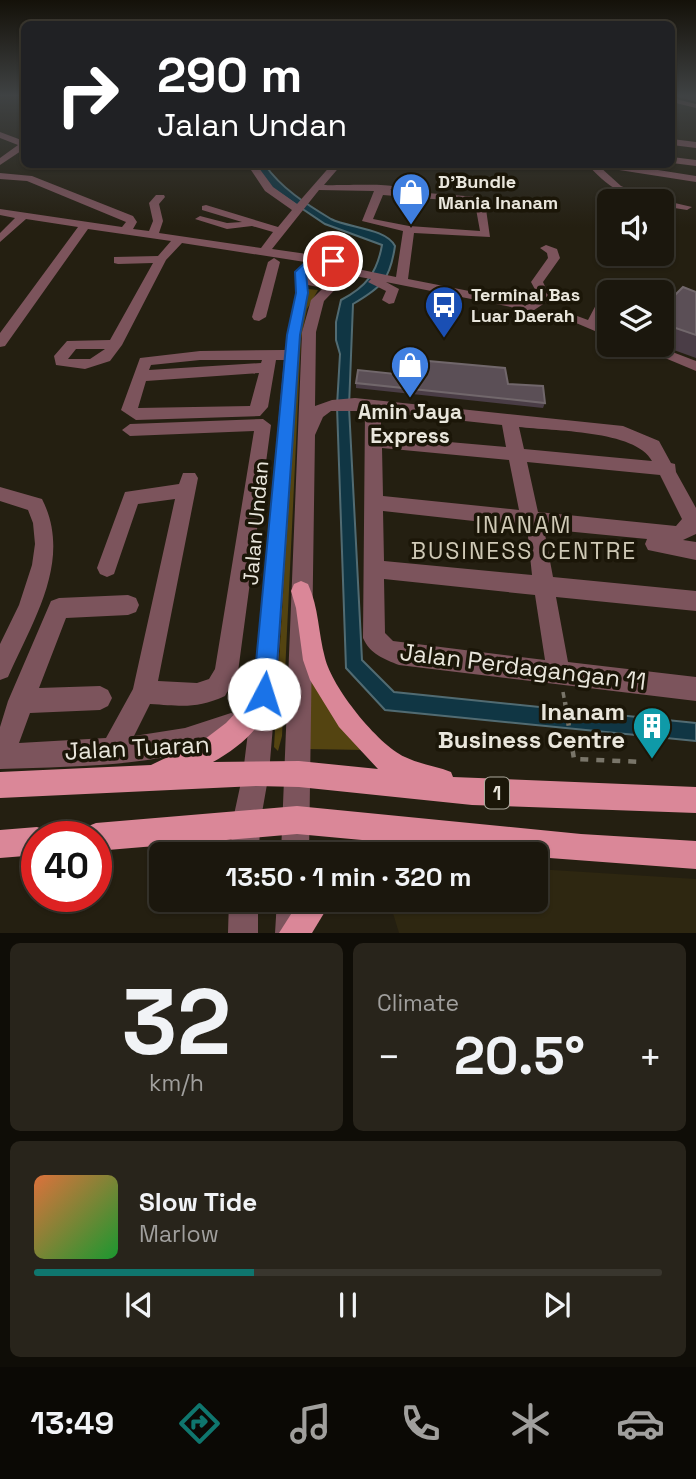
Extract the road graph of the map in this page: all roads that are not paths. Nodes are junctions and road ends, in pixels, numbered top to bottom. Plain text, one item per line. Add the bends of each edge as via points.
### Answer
1 (675, 142) edge
2 (696, 145) edge
3 (21, 147) edge
4 (675, 160) edge
5 (0, 162) edge
6 (696, 163) edge
7 (254, 168) edge
8 (334, 168) edge
9 (595, 168) edge
10 (625, 168) edge
11 (0, 176) edge
12 (696, 179) edge
13 (316, 187) junction
14 (452, 188) dead end
15 (620, 189) edge
16 (160, 197) dead end
17 (674, 205) edge
18 (687, 207) dead end
19 (297, 209) junction
20 (0, 212) edge
21 (203, 214) dead end
22 (23, 216) junction
23 (85, 225) junction
24 (408, 229) junction
25 (125, 231) junction
26 (281, 231) junction
27 (153, 235) junction
28 (0, 239) edge
29 (179, 239) junction
30 (218, 245) junction
31 (546, 248) dead end
32 (265, 250) junction
33 (161, 259) junction
34 (118, 260) dead end
35 (327, 260) junction
36 (279, 264) junction
37 (341, 276) junction
38 (302, 277) junction
39 (385, 281) junction
40 (401, 282) junction
41 (389, 300) dead end
42 (597, 316) edge
43 (259, 317) dead end
44 (569, 317) dead end
45 (592, 326) junction
46 (597, 328) edge
47 (309, 337) junction
48 (0, 343) edge
49 (115, 345) dead end
50 (292, 355) junction
51 (673, 357) edge
52 (268, 362) junction
53 (696, 366) edge
54 (332, 401) junction
55 (364, 405) junction
56 (509, 419) junction
57 (263, 425) junction
58 (286, 426) junction
59 (130, 430) dead end
60 (372, 441) junction
61 (304, 449) junction
62 (517, 455) junction
63 (668, 469) junction
64 (0, 494) edge
65 (373, 494) junction
66 (373, 523) junction
67 (694, 523) edge
68 (532, 525) junction
69 (696, 551) edge
70 (107, 568) dead end
71 (374, 569) junction
72 (545, 587) junction
73 (301, 592) junction
74 (696, 601) edge
75 (128, 605) dead end
76 (267, 667) junction
77 (0, 669) edge
78 (558, 672) junction
79 (696, 689) edge
80 (144, 692) junction
81 (100, 698) dead end
82 (20, 701) junction
83 (257, 708) junction
84 (114, 749) junction
85 (1, 756) edge
86 (256, 773) junction
87 (299, 774) junction
88 (148, 777) junction
89 (0, 785) edge
90 (472, 792) junction
91 (696, 800) edge
92 (297, 820) junction
93 (246, 824) junction
94 (394, 830) junction
95 (112, 835) edge
96 (21, 842) edge
97 (246, 842) edge
98 (296, 842) edge
99 (380, 842) edge
100 (0, 844) edge
101 (694, 862) edge
102 (244, 912) edge
103 (292, 912) edge
104 (308, 912) edge
105 (243, 933) edge
106 (292, 933) edge

1 - 2 street
3 - 5 street
4 - 6 street
7 - 19 street via 269,190
8 - 13 street
9 - 15 street
10 - 12 street
11 - 25 street via 29,178 129,218 132,222
13 - 14 street
13 - 19 street
16 - 27 street via 154,203 158,222
17 - 18 street
19 - 26 street
20 - 22 street
21 - 26 street via 227,226
22 - 23 street
22 - 28 street
23 - 25 street
23 - 48 street
24 - 24 street via 367,221 379,191 473,199 481,209 486,235
24 - 40 street
25 - 27 street
26 - 32 street
27 - 29 street
29 - 30 street
29 - 33 street
30 - 32 street
30 - 36 street
31 - 40 street via 553,251 554,258 537,282 545,299 525,312 515,304
32 - 35 street
32 - 36 street via 282,259
33 - 34 street
33 - 49 street
35 - 37 street via 338,264
35 - 38 street via 307,264
36 - 38 street
36 - 43 street
37 - 38 street via 316,284
37 - 39 street
37 - 47 street, Jalan Undan via 318,300
38 - 50 street, Jalan Undan
39 - 40 street
39 - 41 street via 393,289
42 - 45 street
44 - 45 street
45 - 46 street
47 - 54 street via 316,342 313,377
47 - 61 street, Jalan Undan
50 - 52 street
50 - 58 street, Jalan Undan
51 - 53 street
52 - 52 street via 260,407 254,412 129,410 140,376
54 - 55 street
54 - 61 street via 313,416 310,442
55 - 56 street
55 - 60 street, Jalan Perdagangan 11
56 - 62 street
56 - 63 street via 623,432 653,446
57 - 58 street
57 - 59 street
57 - 80 street via 226,672 217,688 197,695
58 - 76 street, Jalan Undan
60 - 62 street
60 - 65 street, Jalan Perdagangan 11
61 - 73 street, Jalan Undan
62 - 63 street
62 - 68 street
63 - 67 street
64 - 77 street via 35,504 42,516 44,539 43,567
65 - 66 street, Jalan Perdagangan 11
65 - 68 street via 375,501 387,505
66 - 68 street via 381,515 401,515
66 - 71 street, Jalan Perdagangan 11
67 - 68 street via 677,534
68 - 69 street
68 - 72 street
70 - 80 street via 131,498 188,484
71 - 72 street
71 - 78 street, Jalan Perdagangan 11 via 374,638 386,649
72 - 74 street
72 - 78 street
73 - 87 street, Jalan Undan
73 - 90 main road via 309,607 319,676 375,751 395,765
75 - 82 street via 60,601 38,667
76 - 83 street
76 - 86 street, Jalan Undan
78 - 79 street, Jalan Perdagangan 11
80 - 84 street
81 - 82 street
82 - 85 street
83 - 84 street via 223,730 197,739
83 - 88 main road via 238,732 214,751
84 - 85 street
86 - 87 main road, Jalan Tuaran / 1
86 - 88 main road, Jalan Tuaran / 1
86 - 93 street, Jalan Undan
87 - 90 main road, Jalan Tuaran / 1
87 - 92 street, Jalan Undan
88 - 89 main road, Jalan Tuaran / 1
90 - 91 main road, Jalan Tuaran / 1
92 - 93 main road, 1
92 - 94 main road, 1
92 - 98 street, Jalan Undan
93 - 95 main road, 1
93 - 97 street, Jalan Undan
94 - 99 main road
94 - 101 main road, 1
96 - 100 main road
102 - 105 street
103 - 106 street
104 - 106 main road

